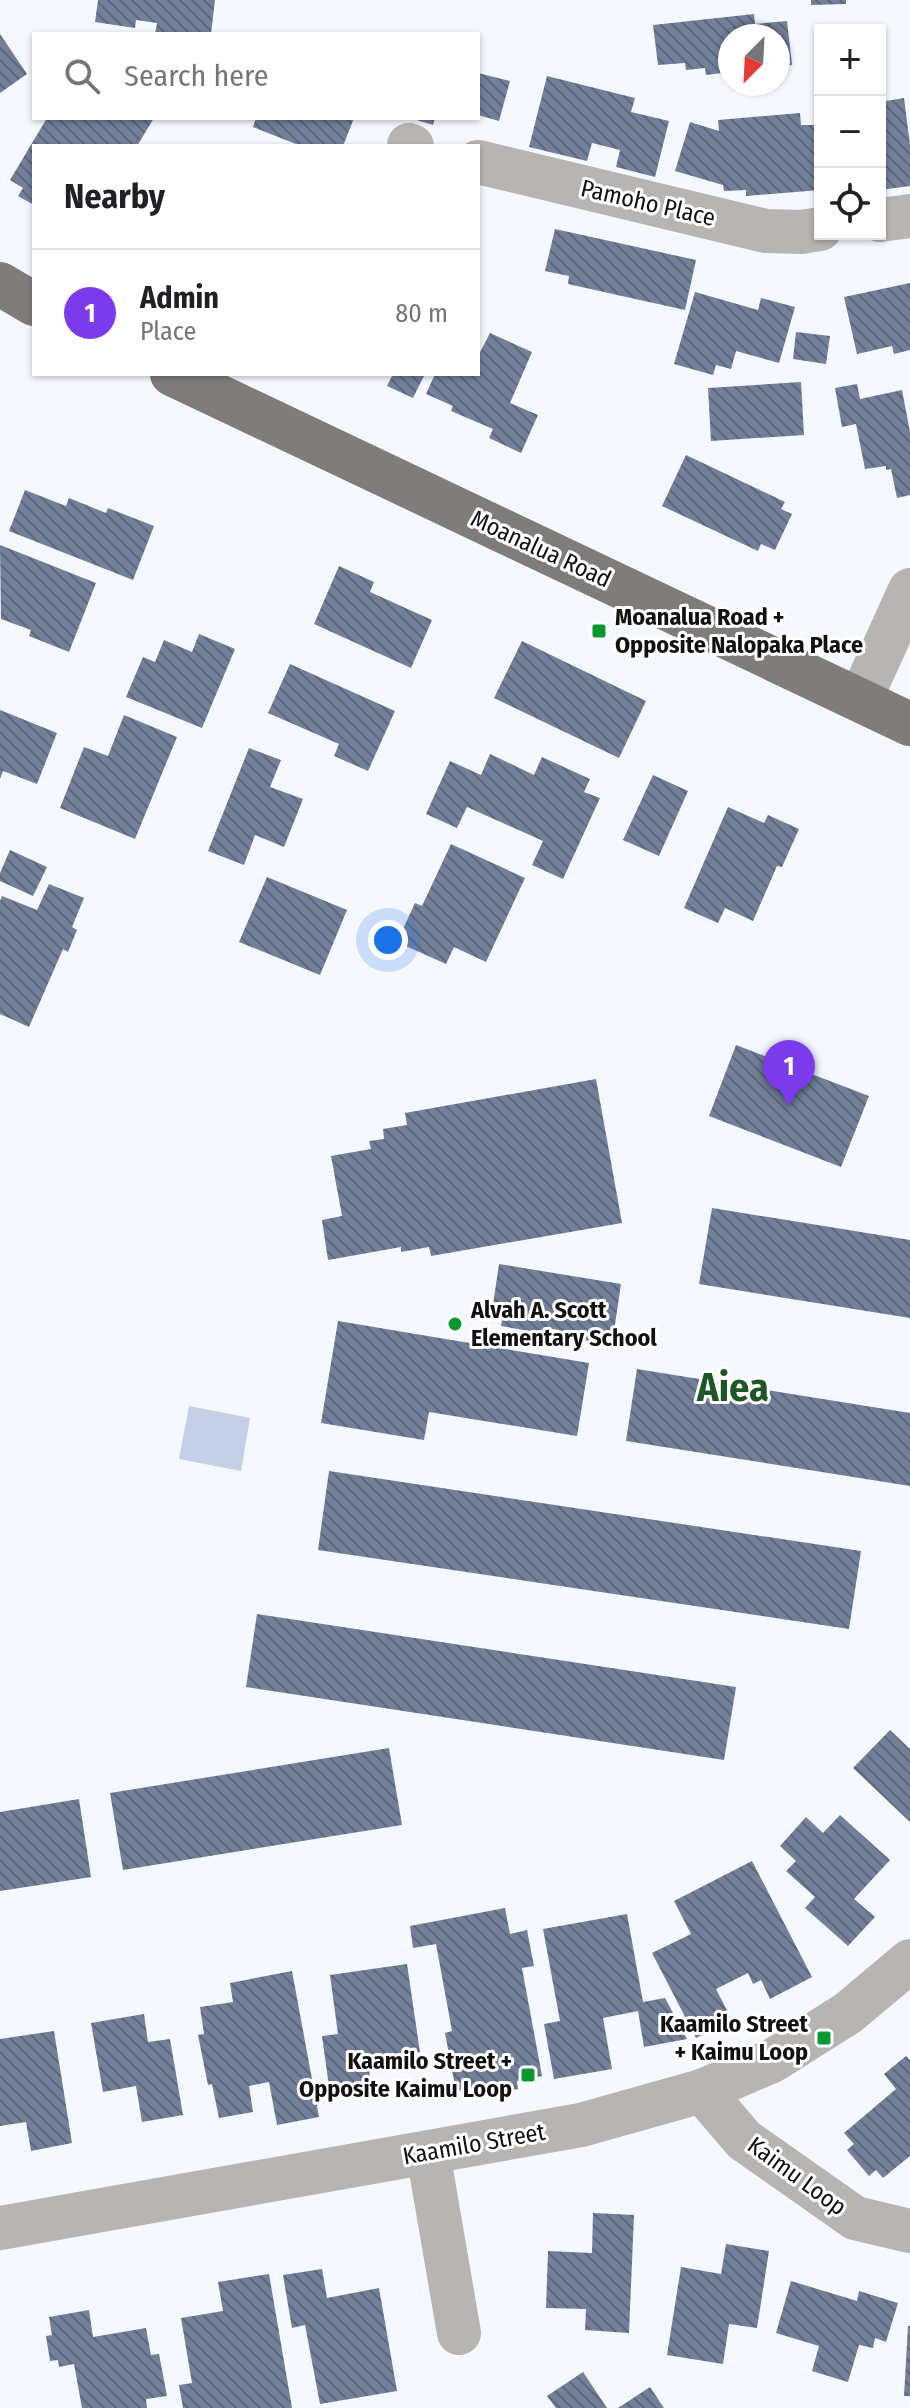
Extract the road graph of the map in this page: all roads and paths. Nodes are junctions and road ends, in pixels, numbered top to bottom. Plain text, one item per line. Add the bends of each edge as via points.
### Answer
1 (480, 162) edge
2 (910, 216) edge
3 (886, 219) edge
4 (814, 230) edge
5 (0, 284) edge
6 (32, 303) edge
7 (176, 376) edge
8 (910, 590) edge
9 (860, 700) junction
10 (910, 724) edge
11 (910, 1961) edge
12 (702, 2091) junction
13 (428, 2153) junction
14 (0, 2228) edge
15 (910, 2231) edge
16 (459, 2333) dead end

1 - 4 street, Pamoho Place via 766,231
2 - 3 street
5 - 6 main road
7 - 9 main road, Moanalua Road
8 - 9 street
9 - 10 main road, Moanalua Road
11 - 12 street, Kaamilo Street via 848,2013 772,2061
12 - 13 street, Kaamilo Street via 581,2125
12 - 15 street, Kaimu Loop via 744,2140 855,2218
13 - 14 street, Kaamilo Street
13 - 16 street

